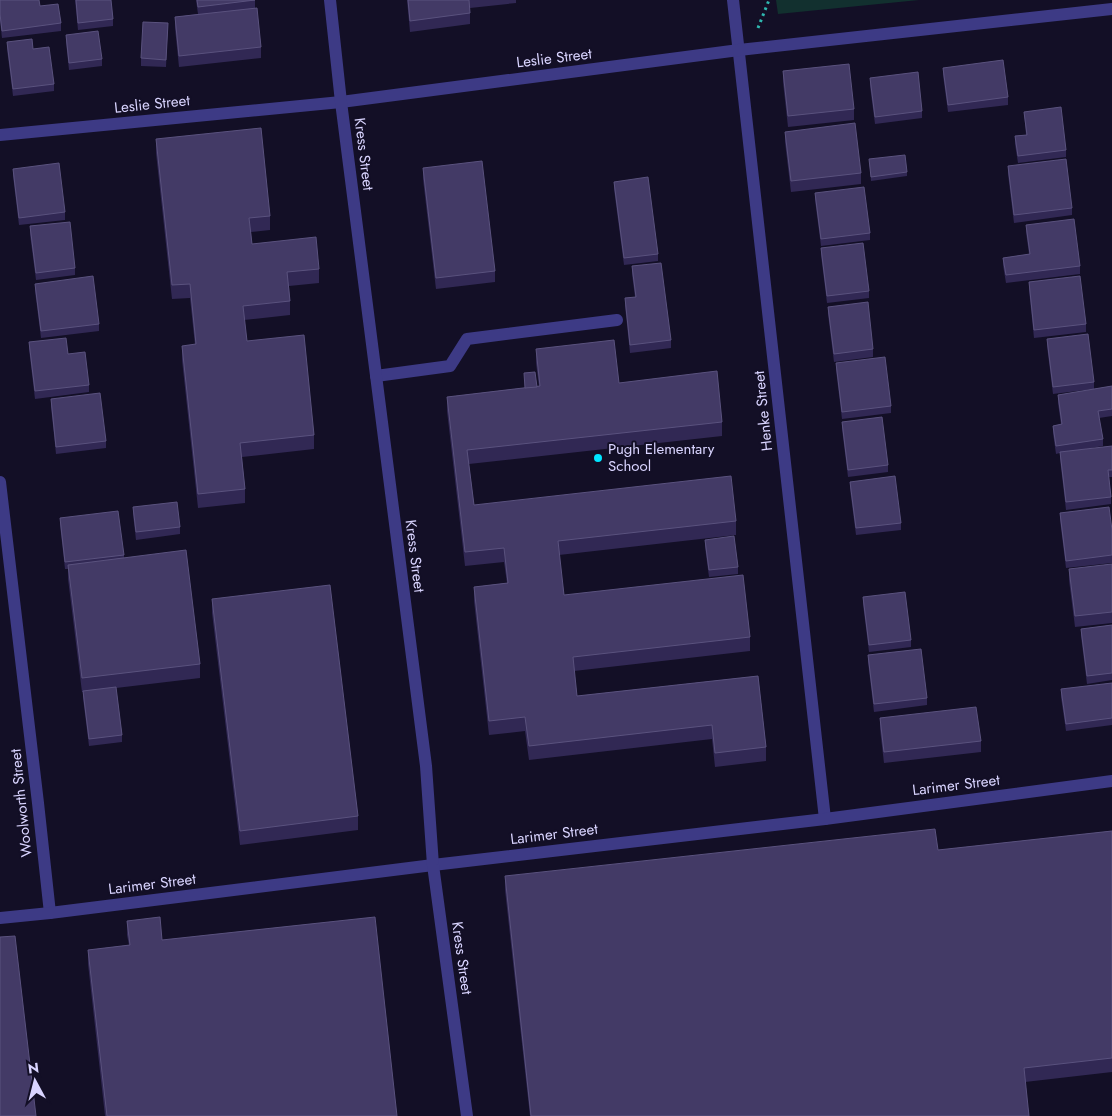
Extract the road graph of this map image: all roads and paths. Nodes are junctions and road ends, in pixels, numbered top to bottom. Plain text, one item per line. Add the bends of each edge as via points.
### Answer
1 (330, 0) edge
2 (732, 0) edge
3 (769, 0) edge
4 (1112, 9) edge
5 (758, 28) dead end
6 (739, 50) junction
7 (341, 102) junction
8 (0, 135) edge
9 (617, 320) dead end
10 (376, 376) junction
11 (0, 482) edge
12 (1112, 781) edge
13 (825, 818) junction
14 (433, 865) junction
15 (50, 913) junction
16 (0, 918) edge
17 (468, 1116) edge

1 - 7 street, Kress Street
2 - 6 street, Henke Street
3 - 5 path
4 - 6 street, Leslie Street
6 - 7 street, Leslie Street
6 - 13 street, Henke Street
7 - 8 street, Leslie Street
7 - 10 street, Kress Street
9 - 10 street via 467,339 450,366
10 - 14 street, Kress Street via 425,757
11 - 15 street, Woolworth Street
12 - 13 street, Larimer Street
13 - 14 street, Larimer Street
14 - 15 street, Larimer Street
14 - 17 street, Kress Street
15 - 16 street, Larimer Street

